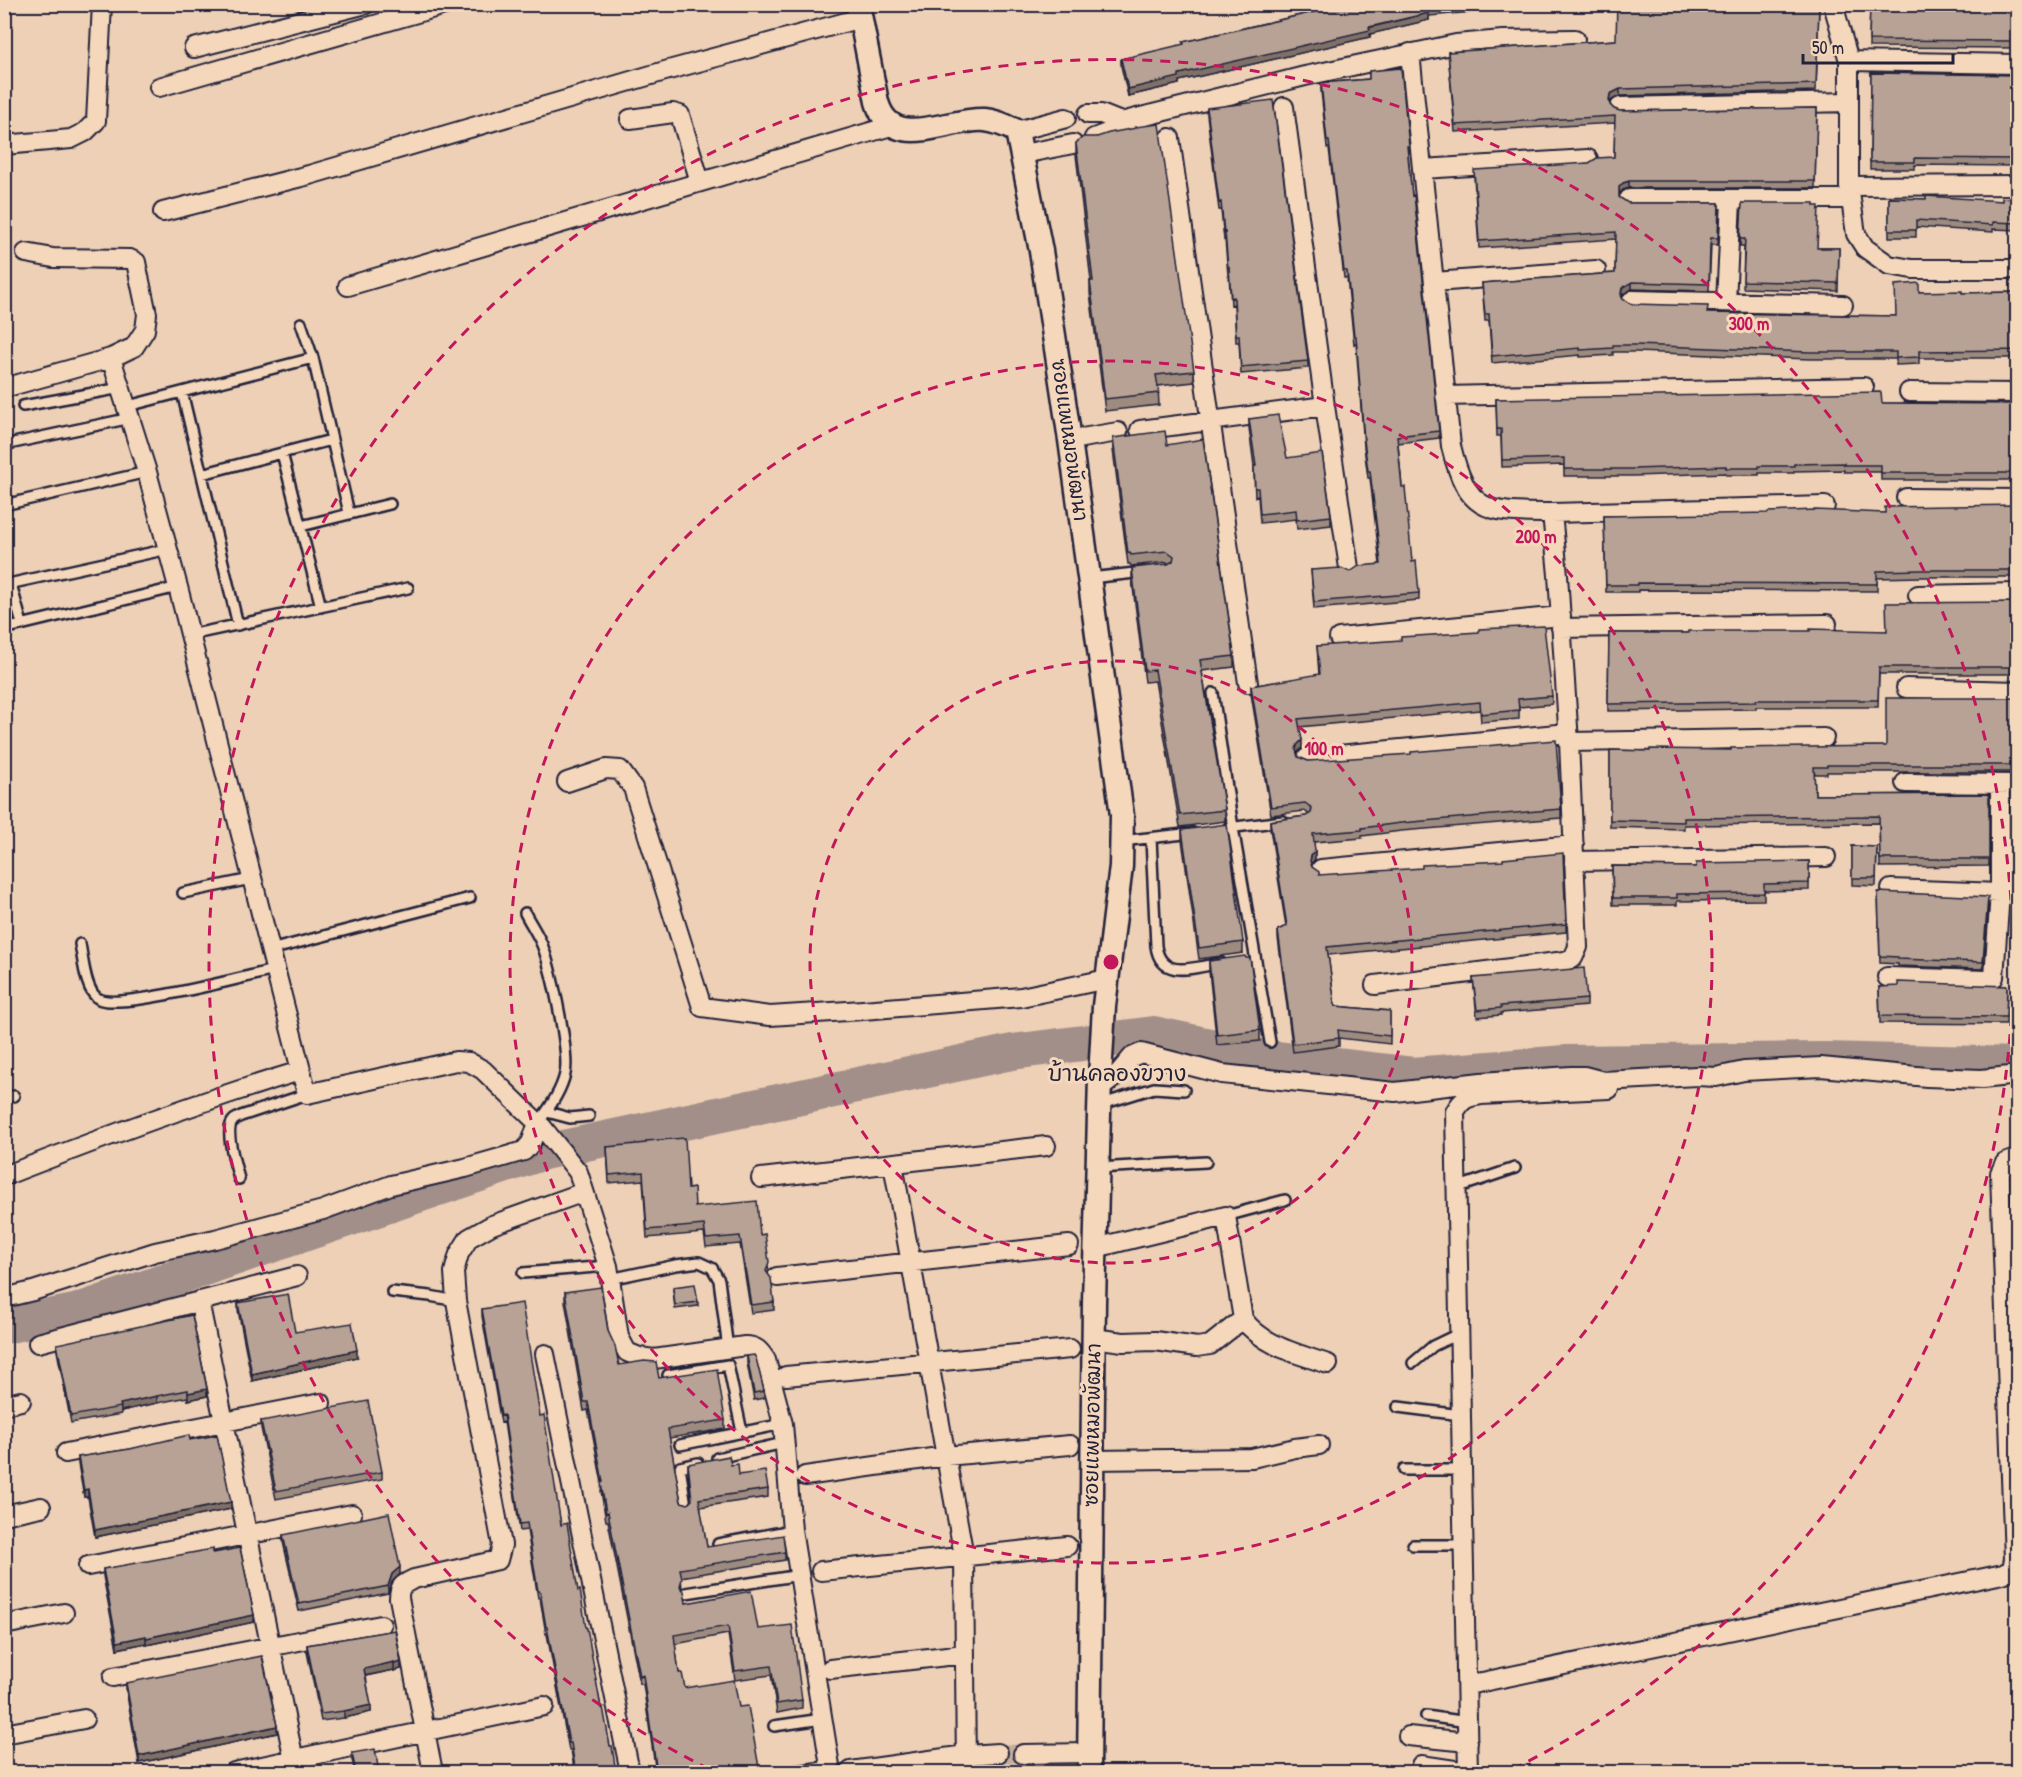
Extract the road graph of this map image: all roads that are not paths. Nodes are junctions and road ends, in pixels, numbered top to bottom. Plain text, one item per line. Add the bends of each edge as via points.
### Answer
1 (102, 4) edge
2 (366, 4) edge
3 (448, 4) edge
4 (1833, 4) edge
5 (860, 11) edge
6 (1575, 39) dead end
7 (194, 48) dead end
8 (1410, 53) junction
9 (1849, 61) junction
10 (2018, 64) edge
11 (159, 87) dead end
12 (1849, 102) junction
13 (1620, 107) dead end
14 (1284, 108) dead end
15 (1088, 114) dead end
16 (1066, 118) dead end
17 (630, 119) dead end
18 (1121, 122) junction
19 (891, 126) junction
20 (1017, 131) junction
21 (1094, 138) edge
22 (1170, 138) dead end
23 (1072, 144) dead end
24 (4, 145) edge
25 (1023, 154) junction
26 (1588, 159) dead end
27 (1422, 170) junction
28 (700, 182) junction
29 (2018, 186) edge
30 (1850, 192) junction
31 (1629, 199) dead end
32 (1731, 201) junction
33 (163, 212) dead end
34 (26, 253) dead end
35 (2018, 269) edge
36 (1596, 270) dead end
37 (1434, 282) junction
38 (348, 286) dead end
39 (1632, 300) dead end
40 (1726, 302) junction
41 (1843, 305) dead end
42 (301, 323) dead end
43 (111, 358) junction
44 (313, 358) junction
45 (1864, 387) dead end
46 (4, 388) edge
47 (121, 388) junction
48 (182, 392) junction
49 (1909, 392) dead end
50 (2018, 393) edge
51 (1445, 396) junction
52 (23, 406) dead end
53 (1325, 406) junction
54 (129, 412) junction
55 (1210, 422) junction
56 (1140, 430) dead end
57 (1118, 432) dead end
58 (331, 440) junction
59 (1070, 440) junction
60 (4, 445) edge
61 (282, 453) junction
62 (147, 472) junction
63 (202, 474) junction
64 (1906, 498) dead end
65 (2018, 499) edge
66 (390, 504) dead end
67 (4, 505) edge
68 (1825, 506) dead end
69 (349, 513) junction
70 (1552, 513) junction
71 (301, 526) junction
72 (168, 549) junction
73 (1349, 568) dead end
74 (1156, 571) edge
75 (1090, 578) junction
76 (8, 585) edge
77 (178, 587) junction
78 (408, 588) dead end
79 (2018, 593) edge
80 (1918, 594) dead end
81 (321, 607) junction
82 (1561, 622) junction
83 (22, 624) junction
84 (1827, 624) dead end
85 (238, 625) junction
86 (4, 629) edge
87 (190, 635) junction
88 (1339, 638) dead end
89 (1248, 683) dead end
90 (1906, 688) dead end
91 (2018, 691) edge
92 (1212, 693) dead end
93 (1569, 737) junction
94 (1824, 738) dead end
95 (1307, 758) edge
96 (567, 782) dead end
97 (1905, 783) dead end
98 (2009, 784) edge
99 (1295, 819) edge
100 (1233, 828) junction
101 (1221, 829) edge
102 (1198, 832) edge
103 (1151, 838) junction
104 (1121, 841) junction
105 (1574, 853) junction
106 (1826, 857) dead end
107 (1321, 869) dead end
108 (251, 879) junction
109 (1891, 889) dead end
110 (183, 893) dead end
111 (2000, 893) junction
112 (470, 898) dead end
113 (525, 913) dead end
114 (80, 944) dead end
115 (270, 950) junction
116 (1256, 958) junction
117 (1245, 959) edge
118 (1233, 961) edge
119 (274, 970) junction
120 (1887, 976) dead end
121 (1107, 979) junction
122 (1375, 985) dead end
123 (1270, 1042) dead end
124 (300, 1071) junction
125 (2018, 1075) edge
126 (1653, 1078) junction
127 (1099, 1090) junction
128 (1184, 1090) dead end
129 (307, 1094) junction
130 (589, 1116) dead end
131 (542, 1121) junction
132 (1047, 1146) dead end
133 (2018, 1158) edge
134 (1206, 1162) dead end
135 (892, 1164) junction
136 (1097, 1168) junction
137 (1515, 1168) dead end
138 (4, 1176) edge
139 (761, 1178) dead end
140 (239, 1179) dead end
141 (1456, 1188) junction
142 (584, 1192) junction
143 (1286, 1200) dead end
144 (1226, 1216) junction
145 (1069, 1245) dead end
146 (1095, 1248) junction
147 (911, 1263) junction
148 (609, 1272) junction
149 (523, 1273) dead end
150 (297, 1276) dead end
151 (777, 1277) dead end
152 (392, 1292) dead end
153 (4, 1298) edge
154 (199, 1301) junction
155 (456, 1301) junction
156 (1243, 1319) junction
157 (1460, 1333) junction
158 (1093, 1338) junction
159 (38, 1343) dead end
160 (728, 1349) junction
161 (1070, 1349) dead end
162 (545, 1354) dead end
163 (928, 1362) junction
164 (1328, 1364) dead end
165 (1413, 1364) dead end
166 (668, 1375) edge
167 (786, 1376) dead end
168 (321, 1403) dead end
169 (1398, 1407) dead end
170 (1461, 1415) junction
171 (224, 1422) junction
172 (783, 1424) junction
173 (742, 1432) junction
174 (784, 1443) junction
175 (680, 1445) dead end
176 (1070, 1445) dead end
177 (1319, 1445) dead end
178 (66, 1453) dead end
179 (946, 1456) junction
180 (1092, 1460) junction
181 (1404, 1470) dead end
182 (1462, 1470) junction
183 (805, 1476) dead end
184 (686, 1506) edge
185 (41, 1507) dead end
186 (352, 1514) dead end
187 (4, 1515) edge
188 (792, 1530) junction
189 (247, 1535) junction
190 (718, 1544) edge
191 (1413, 1545) dead end
192 (1463, 1545) junction
193 (1067, 1546) dead end
194 (964, 1557) junction
195 (88, 1566) dead end
196 (821, 1571) dead end
197 (800, 1575) junction
198 (687, 1593) edge
199 (64, 1613) dead end
200 (4, 1625) edge
201 (381, 1625) dead end
202 (270, 1646) junction
203 (965, 1654) junction
204 (830, 1669) dead end
205 (113, 1677) dead end
206 (1468, 1685) junction
207 (544, 1706) dead end
208 (1426, 1716) dead end
209 (84, 1719) dead end
210 (822, 1719) junction
211 (1468, 1722) junction
212 (774, 1726) dead end
213 (425, 1732) junction
214 (4, 1734) edge
215 (1408, 1736) dead end
216 (1468, 1742) junction
217 (998, 1754) tunnel mouth
218 (1023, 1754) tunnel mouth
219 (1089, 1763) edge
220 (966, 1764) edge
221 (1421, 1765) dead end
222 (297, 1766) edge
223 (830, 1769) edge
224 (851, 1771) dead end
225 (1468, 1772) edge
226 (234, 1773) edge
227 (434, 1773) edge
228 (630, 1773) edge
229 (790, 1773) edge

1 - 24 street via 96,121 71,139
2 - 7 street
3 - 11 street
4 - 9 street
5 - 19 street via 877,102
5 - 33 street via 309,175
6 - 8 street via 1503,40
8 - 18 street
8 - 27 street
9 - 10 street
9 - 12 street
12 - 13 street
12 - 30 street
14 - 53 street
15 - 18 street via 1101,114
16 - 20 street
17 - 28 street via 680,115
18 - 21 street
19 - 20 street via 919,130 985,120
19 - 28 street
20 - 25 street, ซอยแพหมอพัฒนา
22 - 55 street
23 - 25 street
25 - 59 street, ซอยแพหมอพัฒนา
26 - 27 street
27 - 37 street
28 - 38 street
29 - 30 street
30 - 32 street
30 - 35 street via 1856,234 1865,248 1889,264 1912,269
31 - 32 street
32 - 40 street
34 - 43 street via 136,262 147,314 145,330 134,347
36 - 37 street
37 - 51 street
39 - 40 street
40 - 41 street
42 - 44 lane
43 - 46 street
43 - 47 street
44 - 48 lane
44 - 58 lane
45 - 51 street
47 - 52 lane
47 - 54 street
48 - 54 lane
48 - 63 lane
49 - 50 street
51 - 70 street via 1457,471 1476,501 1491,510
53 - 55 street
53 - 73 street
54 - 60 lane
54 - 62 street
55 - 56 street
55 - 89 street
57 - 59 street
58 - 61 lane
58 - 69 lane
59 - 75 street, ซอยแพหมอพัฒนา
61 - 63 lane
61 - 71 lane
62 - 67 lane
62 - 72 street
63 - 85 lane
64 - 65 street
66 - 69 lane
68 - 70 street
69 - 71 lane
70 - 82 street
71 - 81 lane
72 - 76 lane
72 - 77 street
74 - 75 lane
75 - 104 street, ซอยแพหมอพัฒนา via 1120,803
76 - 83 lane
77 - 83 lane
77 - 87 street
78 - 81 lane
79 - 80 street
81 - 85 lane
82 - 84 street
82 - 88 street
82 - 93 street
83 - 86 lane
85 - 87 lane
87 - 108 street
90 - 91 street
92 - 100 lane
93 - 94 street
93 - 95 street
93 - 105 street
96 - 121 street via 606,769 620,770 633,788 702,1007 770,1016 863,1010 1021,997
97 - 98 street
98 - 111 street
99 - 100 lane
100 - 101 lane
100 - 116 lane
102 - 103 lane
103 - 104 lane
103 - 118 lane via 1158,959 1176,969
104 - 121 street, ซอยแพหมอพัฒนา
105 - 106 street
105 - 107 street
105 - 122 street via 1578,947 1573,958
108 - 110 lane
108 - 115 street
109 - 111 street
111 - 120 street via 1994,977 1986,980
112 - 115 lane
113 - 131 lane via 544,948 566,1056 558,1093
114 - 119 lane via 92,993 112,1002 145,999
115 - 119 street
116 - 117 lane
116 - 123 lane
119 - 124 street
121 - 127 street, ซอยแพหมอพัฒนา
124 - 129 street
124 - 138 street via 227,1093
125 - 126 street via 1982,1079 1927,1077 1821,1067 1744,1071 1716,1077
126 - 127 street via 1603,1081 1571,1076 1395,1092 1222,1074 1141,1053
126 - 141 street via 1651,1084 1642,1088 1467,1097 1455,1112
127 - 128 lane
127 - 136 street, ซอยแพหมอพัฒนา
129 - 131 street via 456,1061 469,1062
129 - 140 lane via 232,1121 229,1136
130 - 131 lane
131 - 142 street via 578,1172
131 - 153 street via 528,1149 508,1156 392,1185 323,1210 155,1252
132 - 135 street
133 - 206 street via 2005,1163 2000,1173 2012,1569 1991,1577
134 - 136 lane
135 - 139 street
135 - 147 street
136 - 146 street, ซอยแพหมอพัฒนา
137 - 141 lane
141 - 157 street
142 - 148 street
142 - 155 street via 492,1225 469,1238 454,1272
143 - 144 lane
144 - 146 street
144 - 156 street
145 - 147 street
146 - 158 street, ซอยแพหมอพัฒนา
147 - 151 street
147 - 163 street
148 - 149 lane
148 - 160 street via 619,1337 627,1352 654,1359
148 - 160 lane via 699,1262 712,1268 719,1280
150 - 154 street
152 - 155 lane
154 - 159 street
154 - 171 street
155 - 213 street via 502,1545 498,1560 414,1579 399,1588
156 - 158 street via 1210,1346
156 - 164 street via 1254,1333 1276,1345
157 - 165 lane via 1433,1346
157 - 170 street
158 - 180 street, ซอยแพหมอพัฒนา
160 - 172 street via 754,1346 761,1352
161 - 163 street
162 - 228 street
163 - 167 street
163 - 179 street
166 - 173 lane via 728,1365
168 - 171 street
169 - 170 lane
170 - 182 street
171 - 178 street
171 - 189 street
172 - 173 lane
172 - 174 street
173 - 175 lane
174 - 184 lane via 680,1467
174 - 188 street
176 - 179 street
177 - 180 street via 1252,1458
179 - 183 street
179 - 194 street
180 - 219 street, ซอยแพหมอพัฒนา
181 - 182 lane
182 - 192 street
185 - 187 street
186 - 189 street
188 - 190 lane
188 - 197 street
189 - 195 street
189 - 202 street
191 - 192 lane
192 - 206 street
193 - 194 street
194 - 196 street
194 - 203 street
197 - 198 lane
197 - 210 street
199 - 200 street
201 - 202 street
202 - 205 street
202 - 222 street
203 - 204 street
203 - 220 street
206 - 211 street
207 - 213 street
208 - 211 lane
209 - 214 street
210 - 212 lane
210 - 223 street
211 - 216 street
213 - 222 street
213 - 227 street
215 - 216 street
216 - 225 street
217 - 220 street
218 - 219 street
220 - 224 street
221 - 225 street
222 - 226 street
223 - 229 lane

